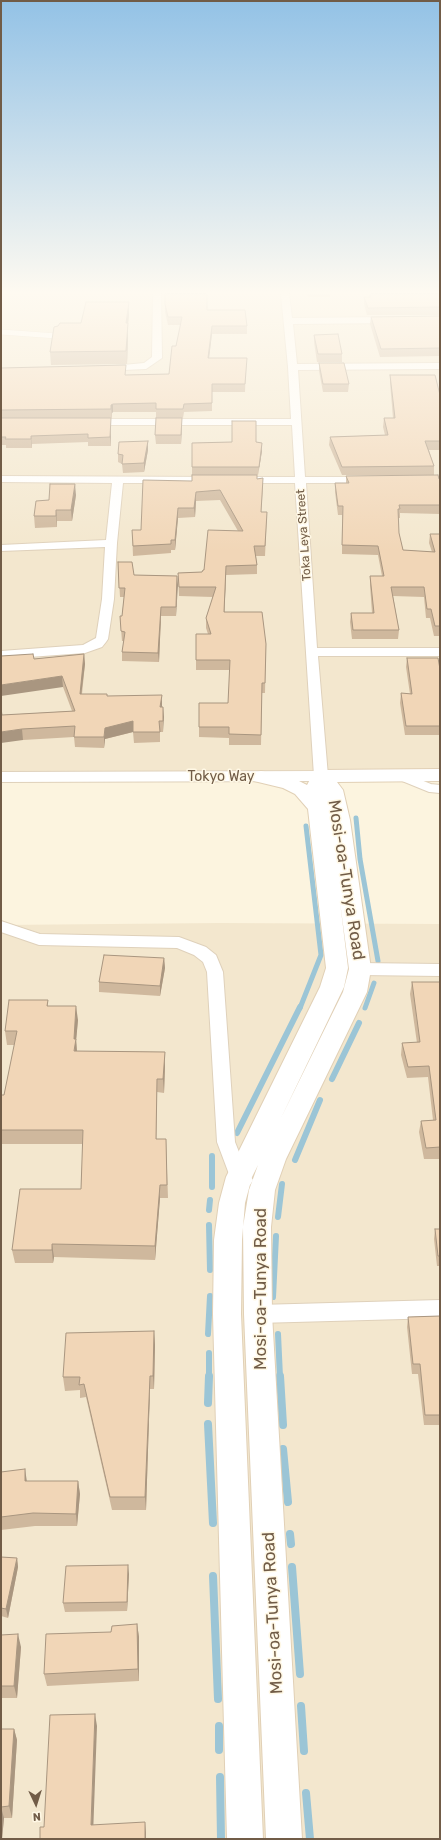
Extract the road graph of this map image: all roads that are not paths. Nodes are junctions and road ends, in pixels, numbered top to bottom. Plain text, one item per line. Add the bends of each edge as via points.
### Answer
1 (294, 380) edge
2 (77, 422) edge
3 (296, 422) junction
4 (1, 479) edge
5 (118, 479) junction
6 (300, 480) junction
7 (378, 480) edge
8 (111, 543) junction
9 (1, 548) edge
10 (311, 652) junction
11 (440, 652) edge
12 (1, 655) edge
13 (377, 775) junction
14 (399, 775) junction
15 (321, 776) junction
16 (440, 776) edge
17 (1, 777) edge
18 (261, 777) junction
19 (440, 790) edge
20 (329, 814) junction
21 (2, 928) edge
22 (360, 969) junction
23 (440, 970) edge
24 (250, 1184) junction
25 (440, 1309) edge
26 (258, 1314) junction
27 (245, 1839) edge
28 (284, 1839) edge

1 - 3 street, Toka Leya Street
2 - 3 street
3 - 6 street, Toka Leya Street
4 - 5 street
5 - 6 street
5 - 8 street
6 - 7 street
6 - 10 street, Toka Leya Street
8 - 9 street
8 - 12 street via 108,599 102,639 85,649
10 - 11 street
10 - 15 street, Toka Leya Street
13 - 14 main road, Tokyo Way
13 - 15 main road, Tokyo Way
13 - 20 main road via 359,782 346,792 340,806
14 - 16 main road, Tokyo Way
14 - 19 lane
15 - 18 street, Tokyo Way
15 - 20 main road, Mosi-oa-Tunya Road via 316,788
17 - 18 street, Tokyo Way
18 - 20 main road via 290,784 302,790
20 - 22 main road, Mosi-oa-Tunya Road
20 - 24 main road, Mosi-oa-Tunya Road via 337,968 332,987
21 - 24 street via 38,939 179,943 210,958 214,972 226,1142
22 - 23 street
22 - 24 main road, Mosi-oa-Tunya Road via 355,992 273,1159
24 - 26 main road, Mosi-oa-Tunya Road via 257,1227
24 - 27 main road, Mosi-oa-Tunya Road via 232,1203 228,1240 227,1314
25 - 26 street
26 - 28 main road, Mosi-oa-Tunya Road

